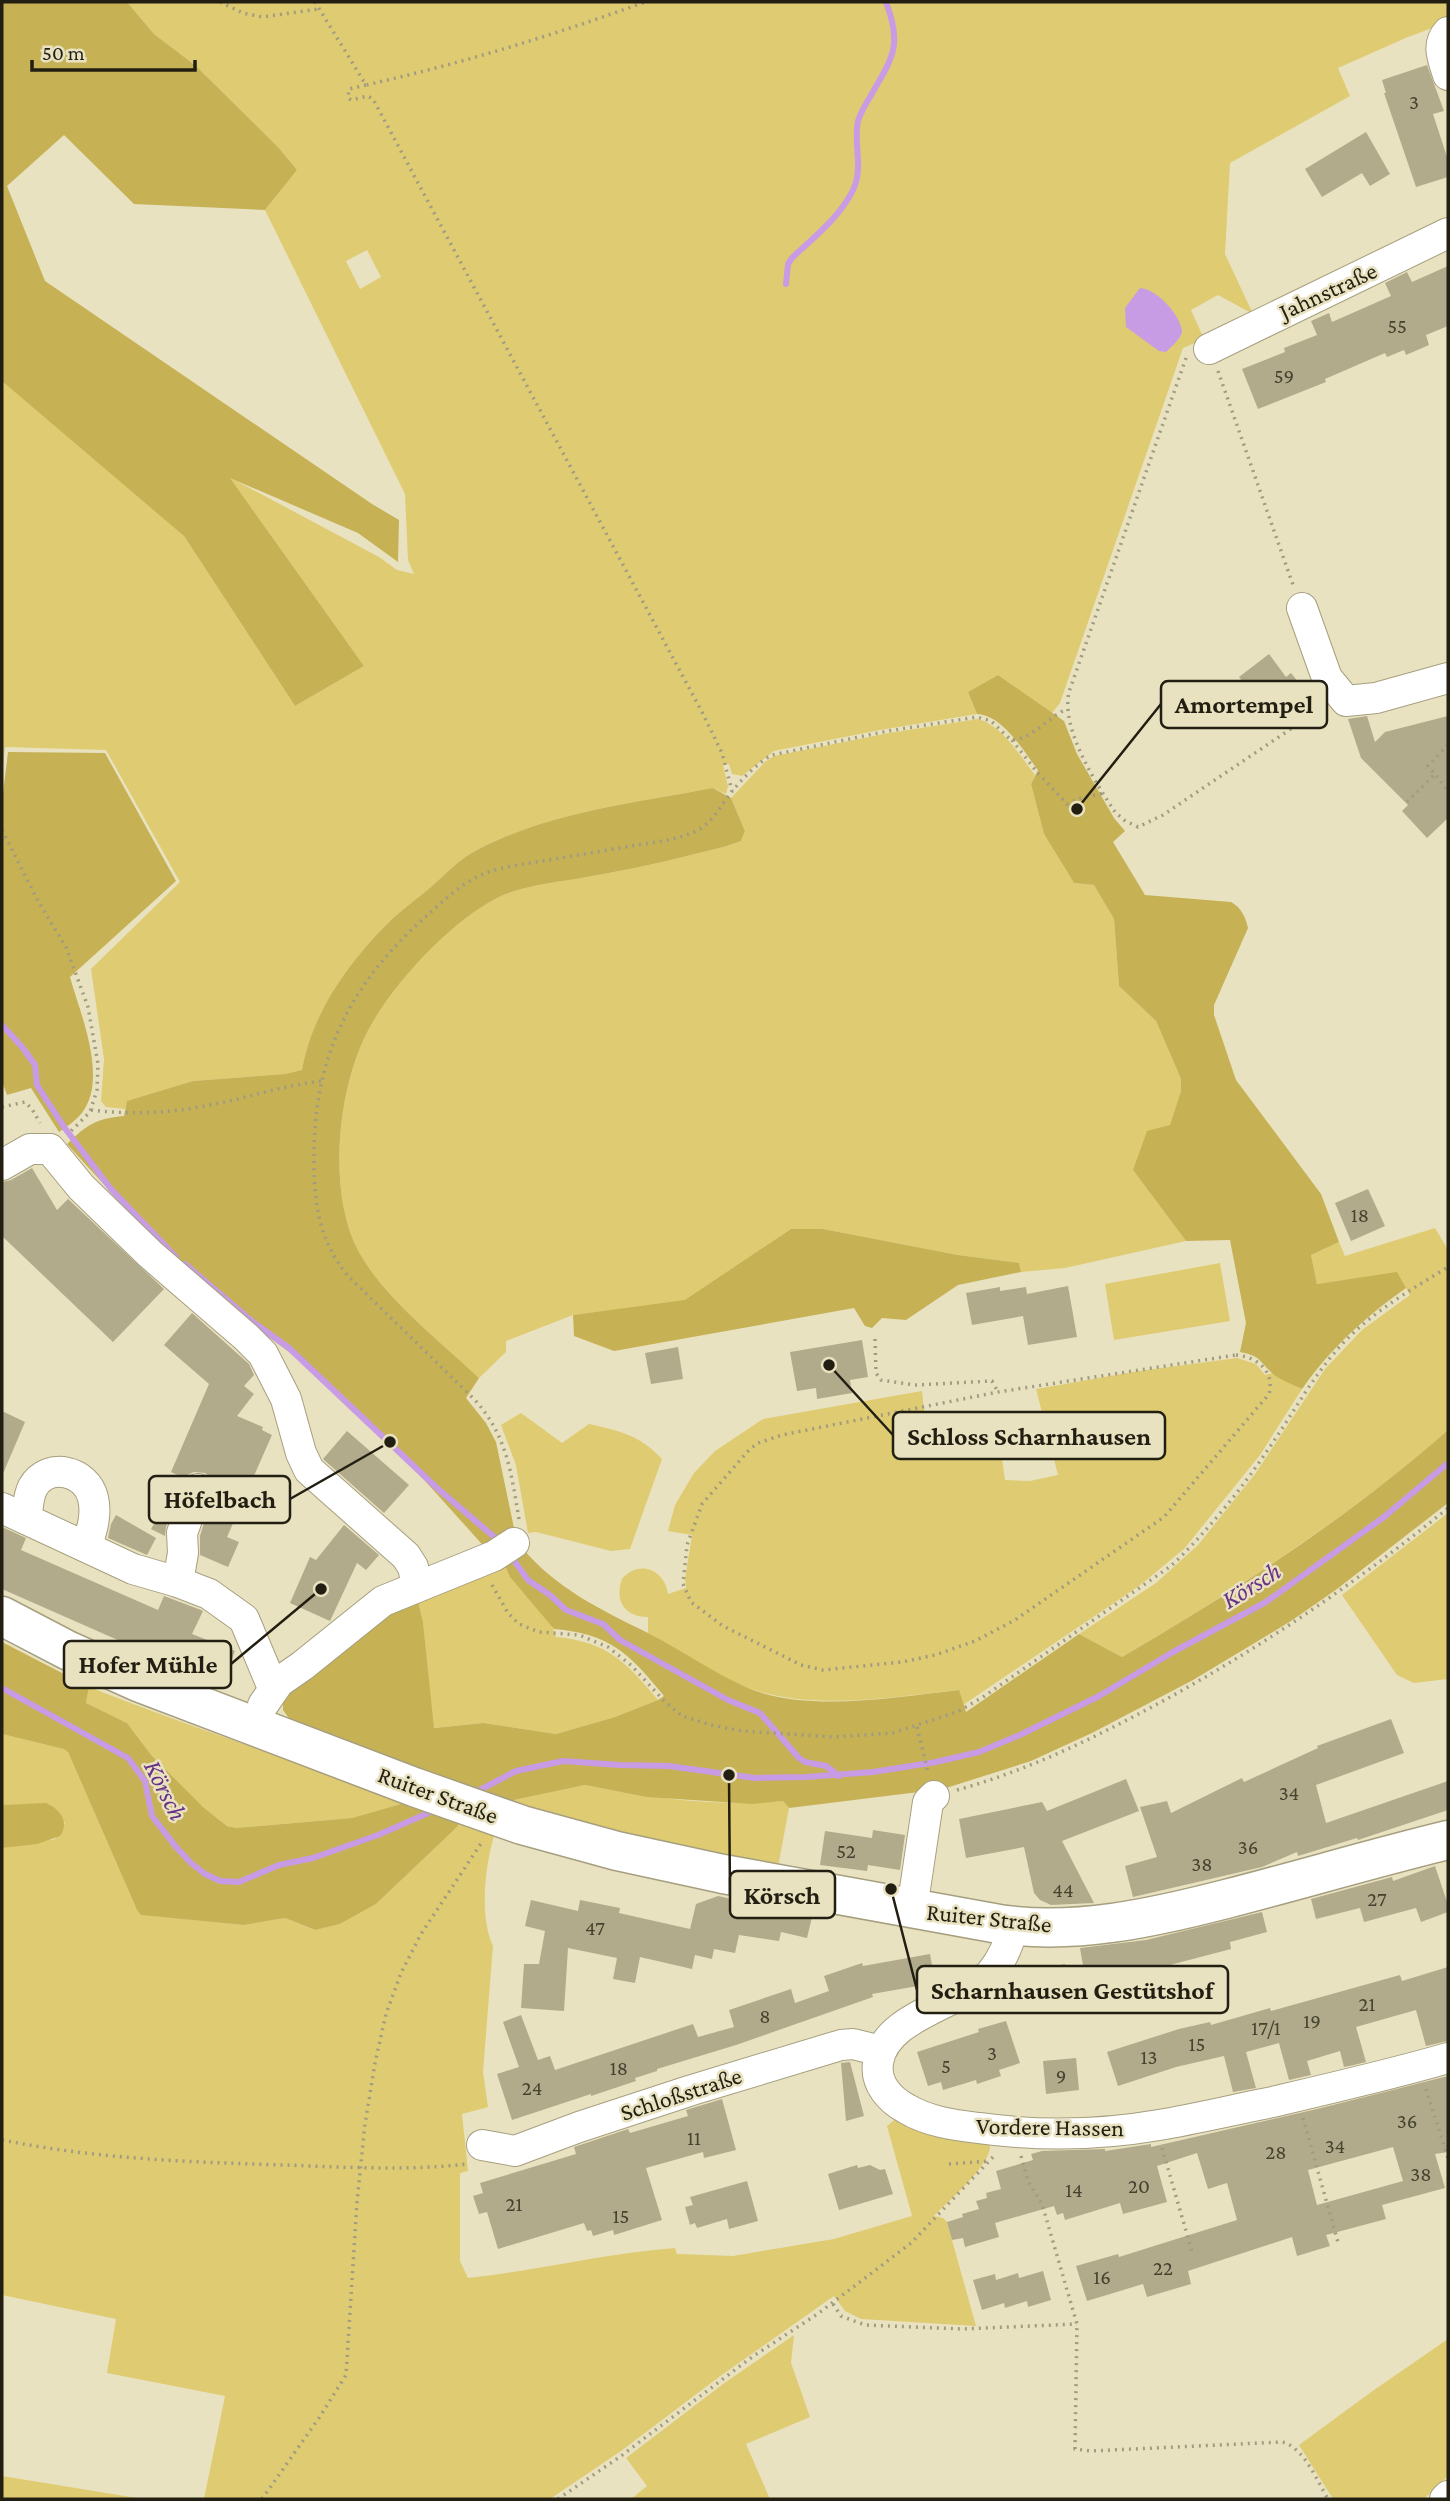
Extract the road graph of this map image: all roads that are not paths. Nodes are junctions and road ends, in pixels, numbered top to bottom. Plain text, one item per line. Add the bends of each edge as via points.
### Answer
1 (1448, 32) edge
2 (1448, 75) edge
3 (1448, 233) edge
4 (1209, 349) road end
5 (1303, 608) road end
6 (1448, 678) edge
7 (2, 1165) edge
8 (198, 1489) dead end
9 (14, 1513) edge
10 (86, 1546) junction
11 (502, 1546) road end
12 (178, 1582) junction
13 (417, 1586) junction
14 (2, 1616) edge
15 (273, 1688) junction
16 (254, 1724) junction
17 (934, 1796) road end
18 (1448, 1840) edge
19 (912, 1909) junction
20 (1013, 1926) junction
21 (881, 2051) junction
22 (1434, 2062) edge
23 (482, 2145) road end

1 - 2 street via 1440,47
3 - 4 street, Jahnstraße
5 - 6 street via 1327,678 1346,701 1376,698
7 - 13 street via 29,1149 60,1141 81,1187 263,1354 286,1399 309,1471 406,1556
8 - 12 street via 182,1533
9 - 10 street
9 - 10 street via 39,1479 58,1471 74,1474 87,1485 93,1500 93,1526
10 - 12 street via 133,1569
11 - 13 street
12 - 15 street via 209,1594 244,1619
13 - 15 street via 383,1601
14 - 16 main road, Ruiter Straße via 110,1670
15 - 16 street
16 - 19 main road, Ruiter Straße via 414,1787 570,1839
17 - 19 street via 928,1802
18 - 20 main road, Ruiter Straße via 1151,1917 1061,1927
19 - 20 main road, Ruiter Straße
20 - 21 street via 1006,1951 988,1976 898,2030
21 - 22 street, Vordere Hassen via 880,2082 903,2107 939,2121 1007,2131 1088,2132 1156,2126
21 - 23 street, Schloßstraße via 841,2045 691,2090 513,2152

